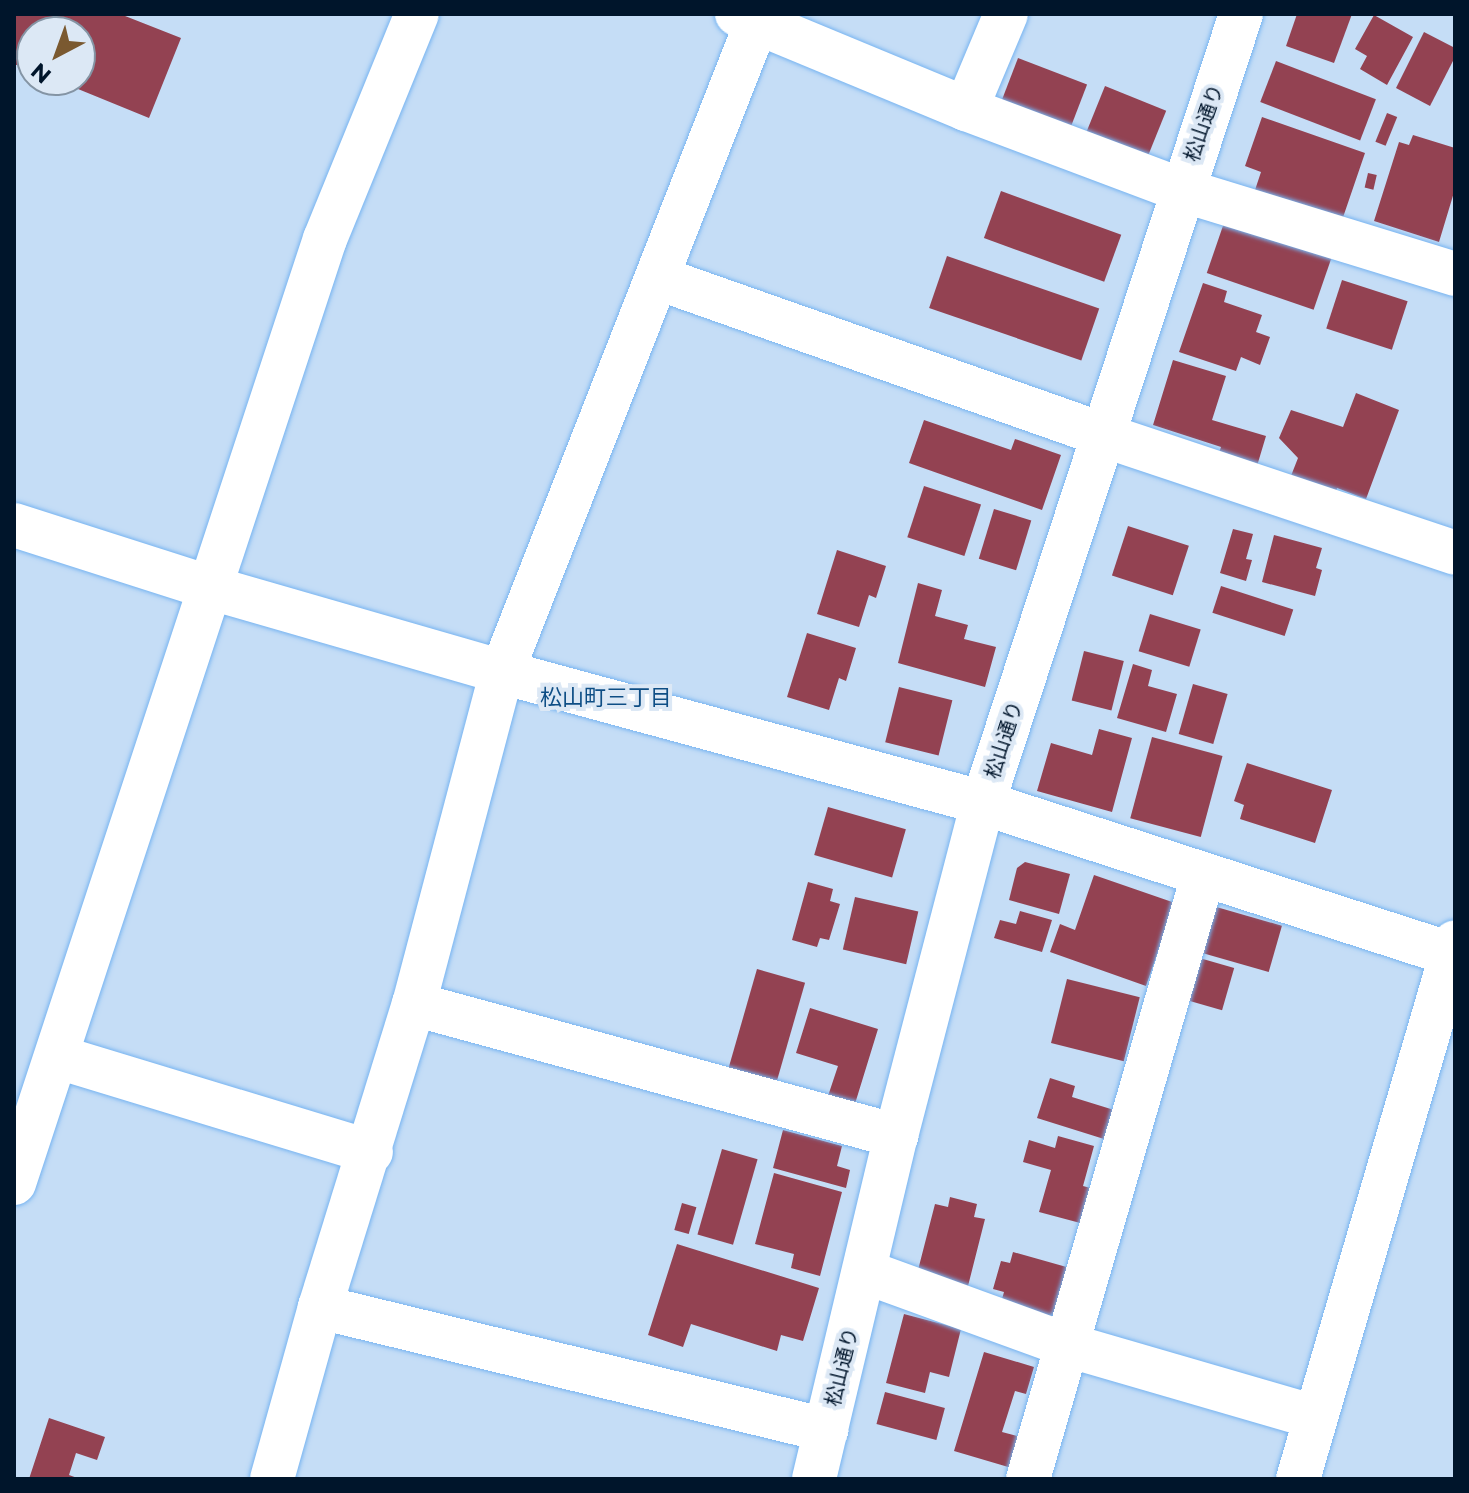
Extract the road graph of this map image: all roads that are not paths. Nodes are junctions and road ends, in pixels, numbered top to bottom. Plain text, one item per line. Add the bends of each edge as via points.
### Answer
1 (417, 14) edge
2 (1006, 14) edge
3 (1241, 14) edge
4 (751, 17) edge
5 (966, 109) junction
6 (1182, 190) junction
7 (1455, 274) edge
8 (658, 278) junction
9 (1103, 435) junction
10 (14, 525) edge
11 (1455, 553) edge
12 (208, 587) junction
13 (502, 672) junction
14 (983, 803) junction
15 (1203, 876) junction
16 (1454, 950) edge
17 (414, 1004) junction
18 (58, 1057) junction
19 (896, 1136) junction
20 (371, 1152) junction
21 (14, 1183) edge
22 (866, 1272) junction
23 (320, 1307) junction
24 (1067, 1345) junction
25 (1315, 1417) junction
26 (826, 1430) junction
27 (272, 1479) edge
28 (814, 1479) edge
29 (1028, 1479) edge
30 (1298, 1479) edge

1 - 12 street via 325,239
2 - 5 street
3 - 6 street, 松山通り
4 - 5 street
4 - 8 street
5 - 6 street
6 - 7 street
6 - 9 street, 松山通り
8 - 9 street
8 - 13 street
9 - 11 street
9 - 14 street, 松山通り
10 - 12 street
12 - 13 street
12 - 18 street
13 - 14 street
13 - 17 street
14 - 15 street
14 - 19 street, 松山通り
15 - 16 street
15 - 24 street
16 - 25 street
17 - 19 street
17 - 20 street
18 - 20 street
18 - 21 street
19 - 22 street, 松山通り
20 - 23 street
22 - 24 street
22 - 26 street, 松山通り
23 - 26 street
23 - 27 street
24 - 25 street
24 - 29 street
25 - 30 street
26 - 28 street, 松山通り

